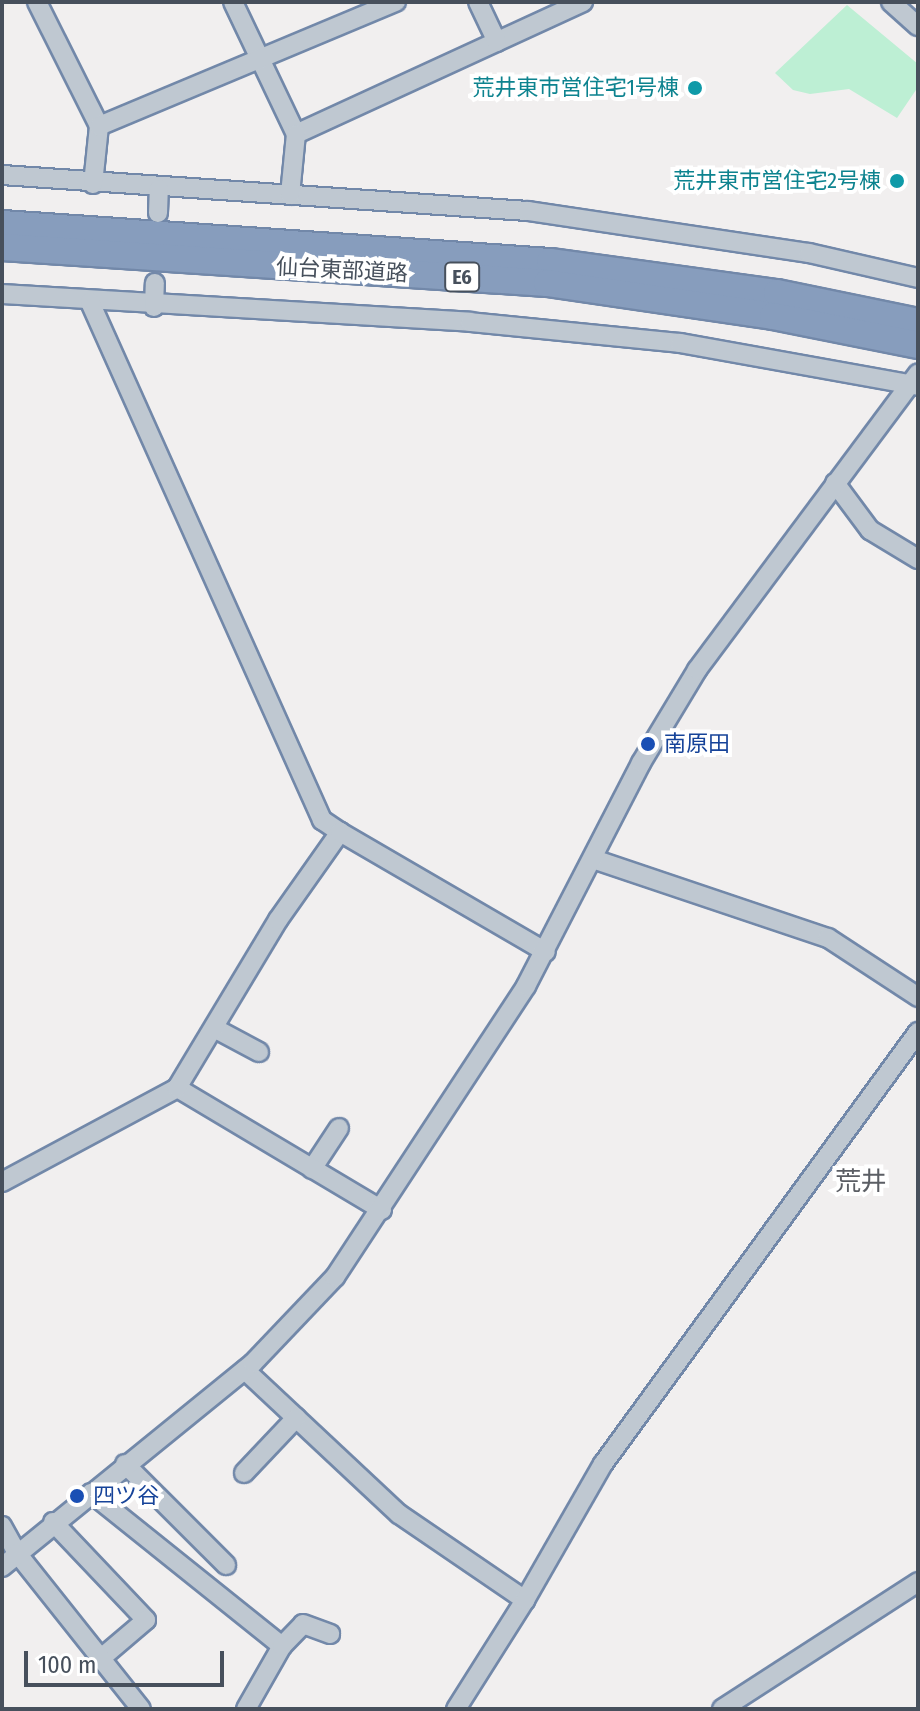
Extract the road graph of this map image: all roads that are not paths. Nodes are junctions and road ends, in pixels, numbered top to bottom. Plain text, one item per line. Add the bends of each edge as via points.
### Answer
1 (37, 2) edge
2 (233, 2) edge
3 (396, 2) edge
4 (478, 2) edge
5 (583, 2) edge
6 (891, 2) edge
7 (918, 26) edge
8 (497, 42) junction
9 (262, 61) junction
10 (99, 126) junction
11 (296, 134) junction
12 (2, 175) edge
13 (93, 184) junction
14 (159, 189) junction
15 (290, 195) junction
16 (158, 213) dead end
17 (2, 224) edge
18 (2, 247) edge
19 (918, 278) edge
20 (155, 283) dead end
21 (2, 294) edge
22 (90, 302) junction
23 (154, 307) junction
24 (918, 322) edge
25 (918, 345) edge
26 (915, 381) edge
27 (835, 483) junction
28 (918, 559) edge
29 (340, 832) junction
30 (593, 859) junction
31 (546, 952) junction
32 (918, 997) edge
33 (214, 1028) junction
34 (918, 1032) edge
35 (259, 1052) dead end
36 (177, 1088) junction
37 (339, 1128) dead end
38 (312, 1169) junction
39 (2, 1182) edge
40 (382, 1210) junction
41 (245, 1370) junction
42 (296, 1418) junction
43 (125, 1464) junction
44 (244, 1473) dead end
45 (91, 1493) junction
46 (53, 1522) junction
47 (2, 1526) edge
48 (17, 1553) junction
49 (226, 1565) dead end
50 (2, 1567) edge
51 (918, 1582) edge
52 (525, 1600) junction
53 (330, 1634) dead end
54 (282, 1646) junction
55 (100, 1659) junction
56 (141, 1709) edge
57 (246, 1709) edge
58 (456, 1709) edge
59 (722, 1709) edge

1 - 10 street
2 - 9 street
3 - 9 street
4 - 8 street
5 - 8 street
6 - 7 street
8 - 11 street
9 - 10 street
9 - 11 street
10 - 13 street
11 - 15 street
12 - 13 street
13 - 14 street
14 - 15 street
14 - 16 street
15 - 19 street via 528,211 809,253
17 - 24 highway, 仙台東部道路 / E6 via 550,262 777,293
18 - 25 highway, 仙台東部道路 / E6 via 547,283 759,314
20 - 23 street
21 - 22 street
22 - 23 street
22 - 29 street via 322,820
23 - 26 street via 470,322 680,343
26 - 27 street
27 - 28 street via 870,530
27 - 30 street via 697,670 641,763
29 - 31 street
29 - 33 street via 278,920
30 - 31 street
30 - 32 street via 828,938
31 - 40 street
33 - 35 street
33 - 36 street
34 - 52 street via 603,1464
36 - 38 street
36 - 39 street
37 - 38 street
38 - 40 street
40 - 41 street via 335,1277
41 - 42 street
41 - 43 street
42 - 44 street
42 - 52 street via 399,1514
43 - 45 street
43 - 49 street
45 - 46 street
45 - 54 street
46 - 48 street
46 - 55 street via 146,1620
47 - 48 street
48 - 50 street
48 - 55 street
51 - 59 street
52 - 58 street
53 - 54 street via 303,1624
54 - 57 street
55 - 56 street

